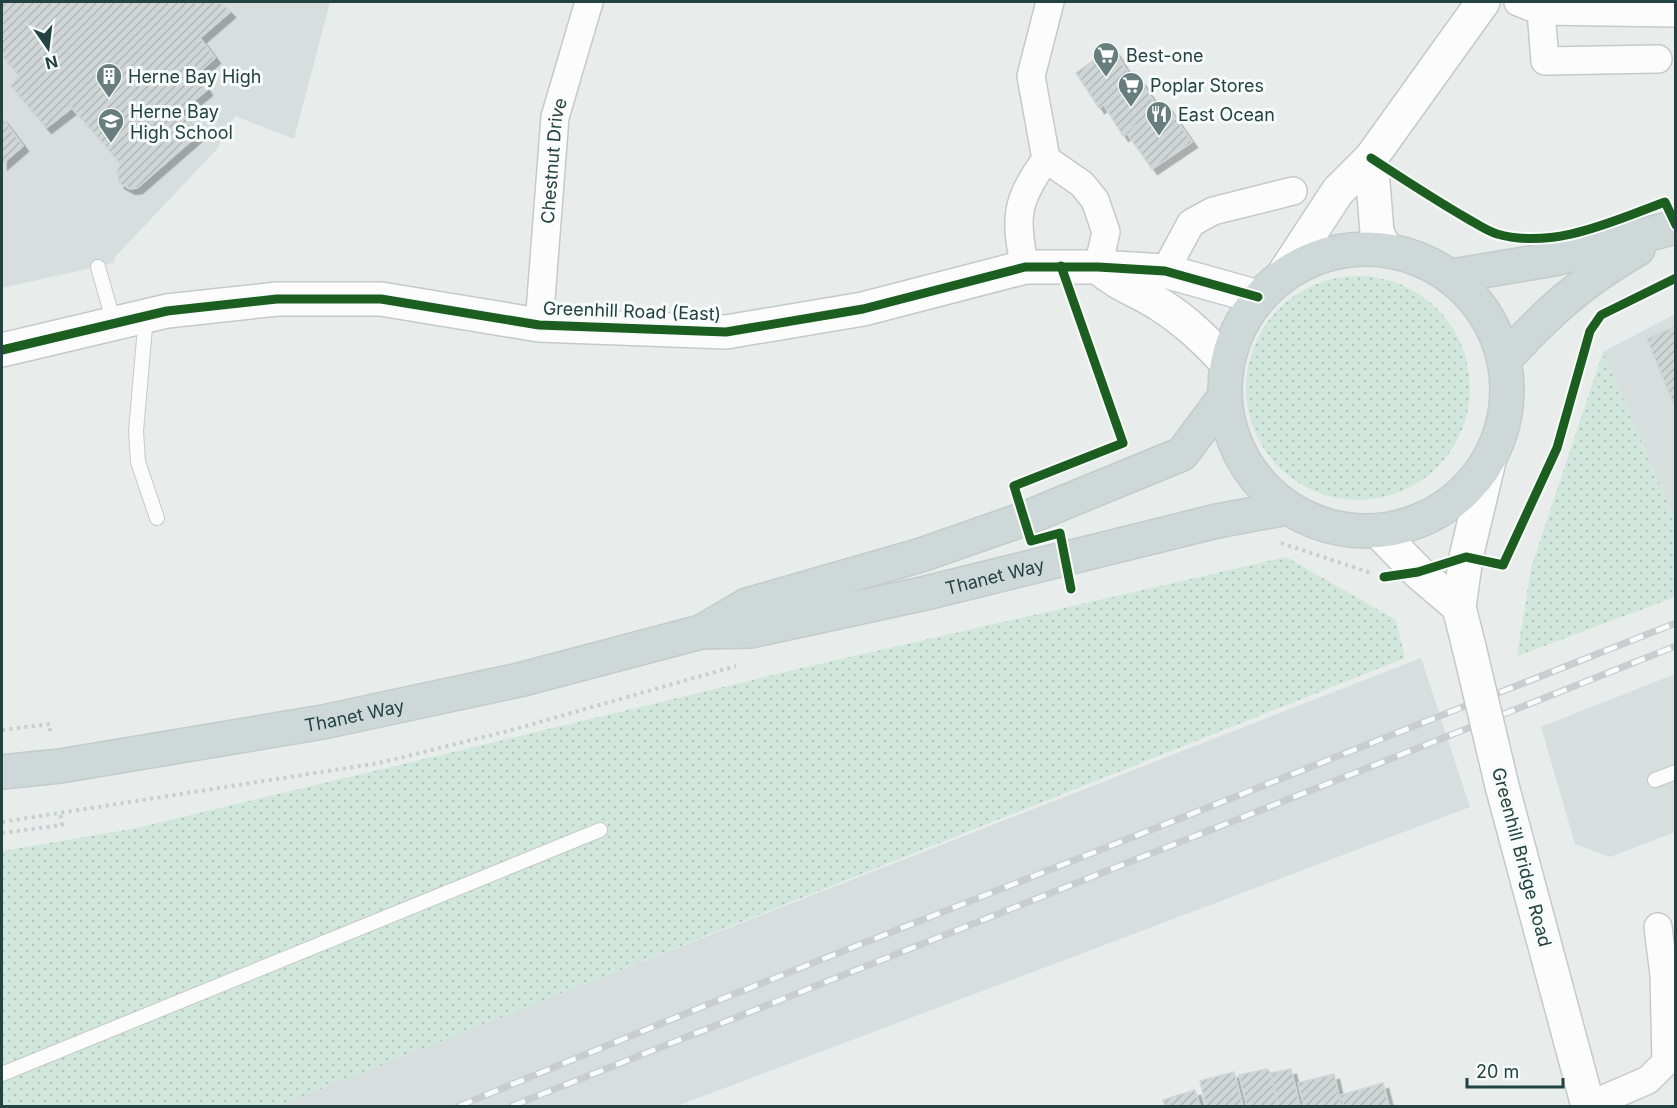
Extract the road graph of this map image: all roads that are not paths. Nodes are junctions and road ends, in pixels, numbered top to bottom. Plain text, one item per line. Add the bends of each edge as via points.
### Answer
1 (589, 2) edge
2 (1050, 2) edge
3 (1483, 2) edge
4 (1530, 6) edge
5 (1676, 13) edge
6 (1658, 59) dead end
7 (1371, 158) junction
8 (1046, 159) junction
9 (1293, 191) dead end
10 (1676, 227) edge
11 (1385, 249) junction
12 (99, 267) dead end
13 (1025, 267) junction
14 (1098, 267) junction
15 (1165, 271) junction
16 (1285, 272) junction
17 (1452, 276) junction
18 (1258, 297) junction
19 (130, 319) junction
20 (539, 325) junction
21 (2, 350) edge
22 (1505, 359) junction
23 (1226, 362) junction
24 (1223, 399) junction
25 (1489, 461) junction
26 (1287, 508) junction
27 (157, 518) dead end
28 (1378, 531) junction
29 (1460, 607) junction
30 (701, 632) junction
31 (2, 772) edge
32 (1676, 772) edge
33 (1655, 780) dead end
34 (600, 830) dead end
35 (1658, 927) dead end
36 (1670, 974) edge
37 (2, 1074) edge
38 (1588, 1106) edge

1 - 20 street, Chestnut Drive via 555,117
2 - 8 street via 1031,76
3 - 7 street
4 - 5 street
4 - 6 street via 1545,61
7 - 11 street via 1377,232
7 - 16 street via 1338,191
8 - 13 street via 1022,200 1017,231
8 - 14 street via 1082,184 1095,200 1106,232
9 - 15 street via 1214,211 1191,223
10 - 17 main road via 1554,259
10 - 22 main road via 1601,270 1547,313
11 - 16 main road via 1350,248 1316,256
11 - 17 main road via 1420,258
12 - 19 lane
13 - 14 street, Greenhill Road (East)
13 - 20 street, Greenhill Road (East) via 863,309 726,332
14 - 15 street, Greenhill Road (East)
14 - 23 street via 1112,280 1160,304 1197,331
15 - 18 street, Greenhill Road (East)
16 - 18 main road
17 - 22 main road via 1482,309
18 - 23 main road
19 - 20 street, Greenhill Road (East) via 278,299 381,299
19 - 21 street, Greenhill Road (East)
19 - 27 lane via 138,462
22 - 25 main road via 1508,394 1502,429
23 - 24 main road
24 - 26 main road via 1233,441 1254,479
24 - 30 main road, Thanet Way via 1182,454 1014,523 921,555 747,604
25 - 28 main road via 1468,488 1442,510 1412,524
25 - 29 street, Greenhill Bridge Road via 1466,557
26 - 28 main road via 1316,523 1346,531
26 - 30 main road, Thanet Way via 751,631
28 - 29 street
29 - 38 street, Greenhill Bridge Road, bridge via 1502,786
30 - 31 main road, Thanet Way via 519,680 323,722
32 - 33 lane
34 - 37 lane
35 - 36 street
36 - 38 street via 1666,1062 1648,1080

